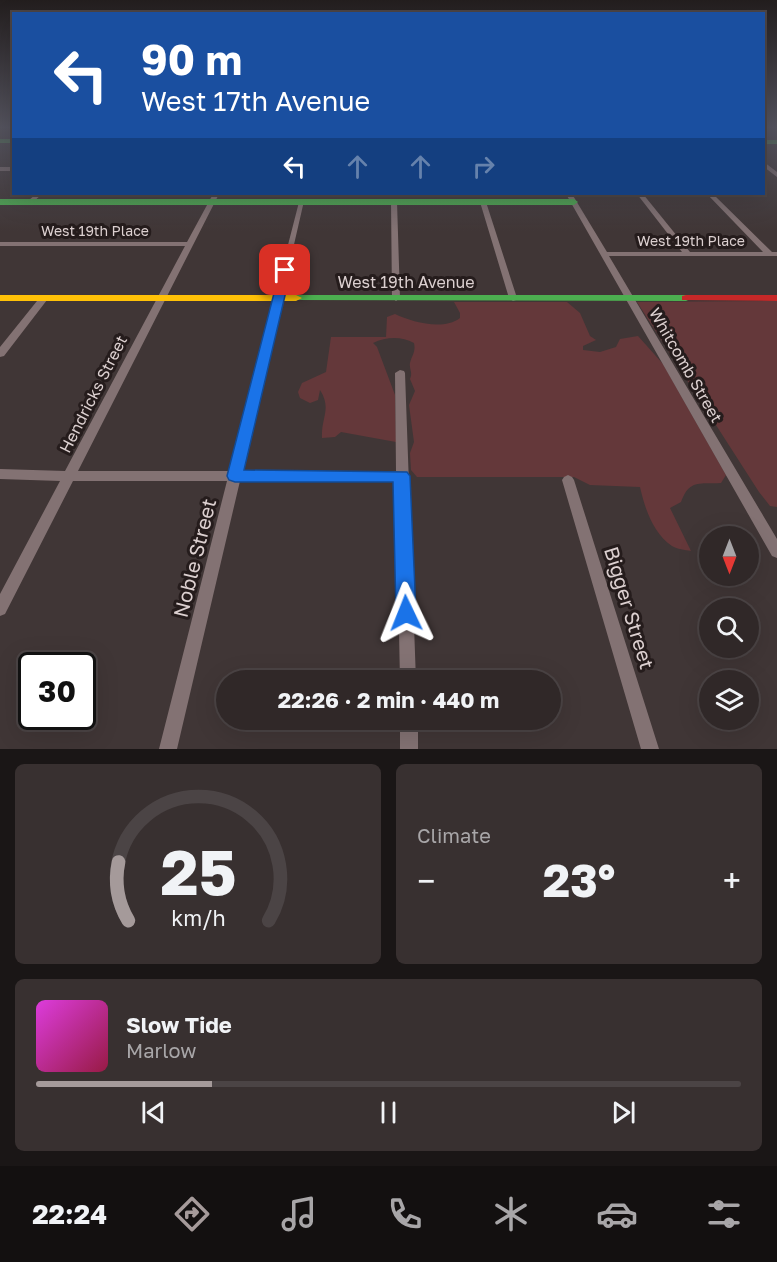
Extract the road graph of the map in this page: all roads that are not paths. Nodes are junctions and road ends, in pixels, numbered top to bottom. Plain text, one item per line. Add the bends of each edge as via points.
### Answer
1 (765, 165) edge
2 (777, 175) edge
3 (641, 195) edge
4 (711, 195) edge
5 (34, 198) edge
6 (214, 198) edge
7 (572, 198) edge
8 (0, 202) edge
9 (302, 202) junction
10 (394, 202) junction
11 (483, 202) junction
12 (0, 244) edge
13 (190, 244) junction
14 (604, 254) junction
15 (688, 254) junction
16 (774, 254) edge
17 (0, 298) edge
18 (44, 298) junction
19 (161, 298) junction
20 (278, 298) junction
21 (396, 298) junction
22 (513, 298) junction
23 (630, 298) junction
24 (777, 298) edge
25 (0, 354) edge
26 (400, 373) dead end
27 (0, 474) edge
28 (69, 476) junction
29 (235, 476) junction
30 (402, 476) junction
31 (568, 480) dead end
32 (777, 552) edge
33 (0, 609) edge
34 (408, 670) edge
35 (409, 730) edge
36 (168, 749) edge
37 (409, 749) edge
38 (650, 749) edge

1 - 2 street
3 - 15 street
4 - 16 street
5 - 6 street
5 - 8 street
6 - 9 street
6 - 13 street, Hendricks Street
7 - 11 street
7 - 14 street, Whitcomb Street
9 - 10 street
9 - 20 street, Noble Street
10 - 11 street
10 - 21 street
11 - 22 street
12 - 13 street, West 19th Place
13 - 19 street, Hendricks Street
14 - 15 street, West 19th Place
14 - 23 street, Whitcomb Street
15 - 16 street, West 19th Place
17 - 18 street, West 19th Avenue
18 - 19 street, West 19th Avenue
18 - 25 street
19 - 20 street, West 19th Avenue
19 - 28 street, Hendricks Street
20 - 21 street, West 19th Avenue
20 - 29 street, Noble Street
21 - 22 street, West 19th Avenue
22 - 23 street, West 19th Avenue
23 - 24 street, West 19th Avenue
23 - 32 street, Whitcomb Street
26 - 30 street
27 - 28 street
28 - 29 street
28 - 33 street, Hendricks Street
29 - 30 street
29 - 36 street, Noble Street
30 - 34 street
31 - 38 street, Bigger Street
35 - 37 street

